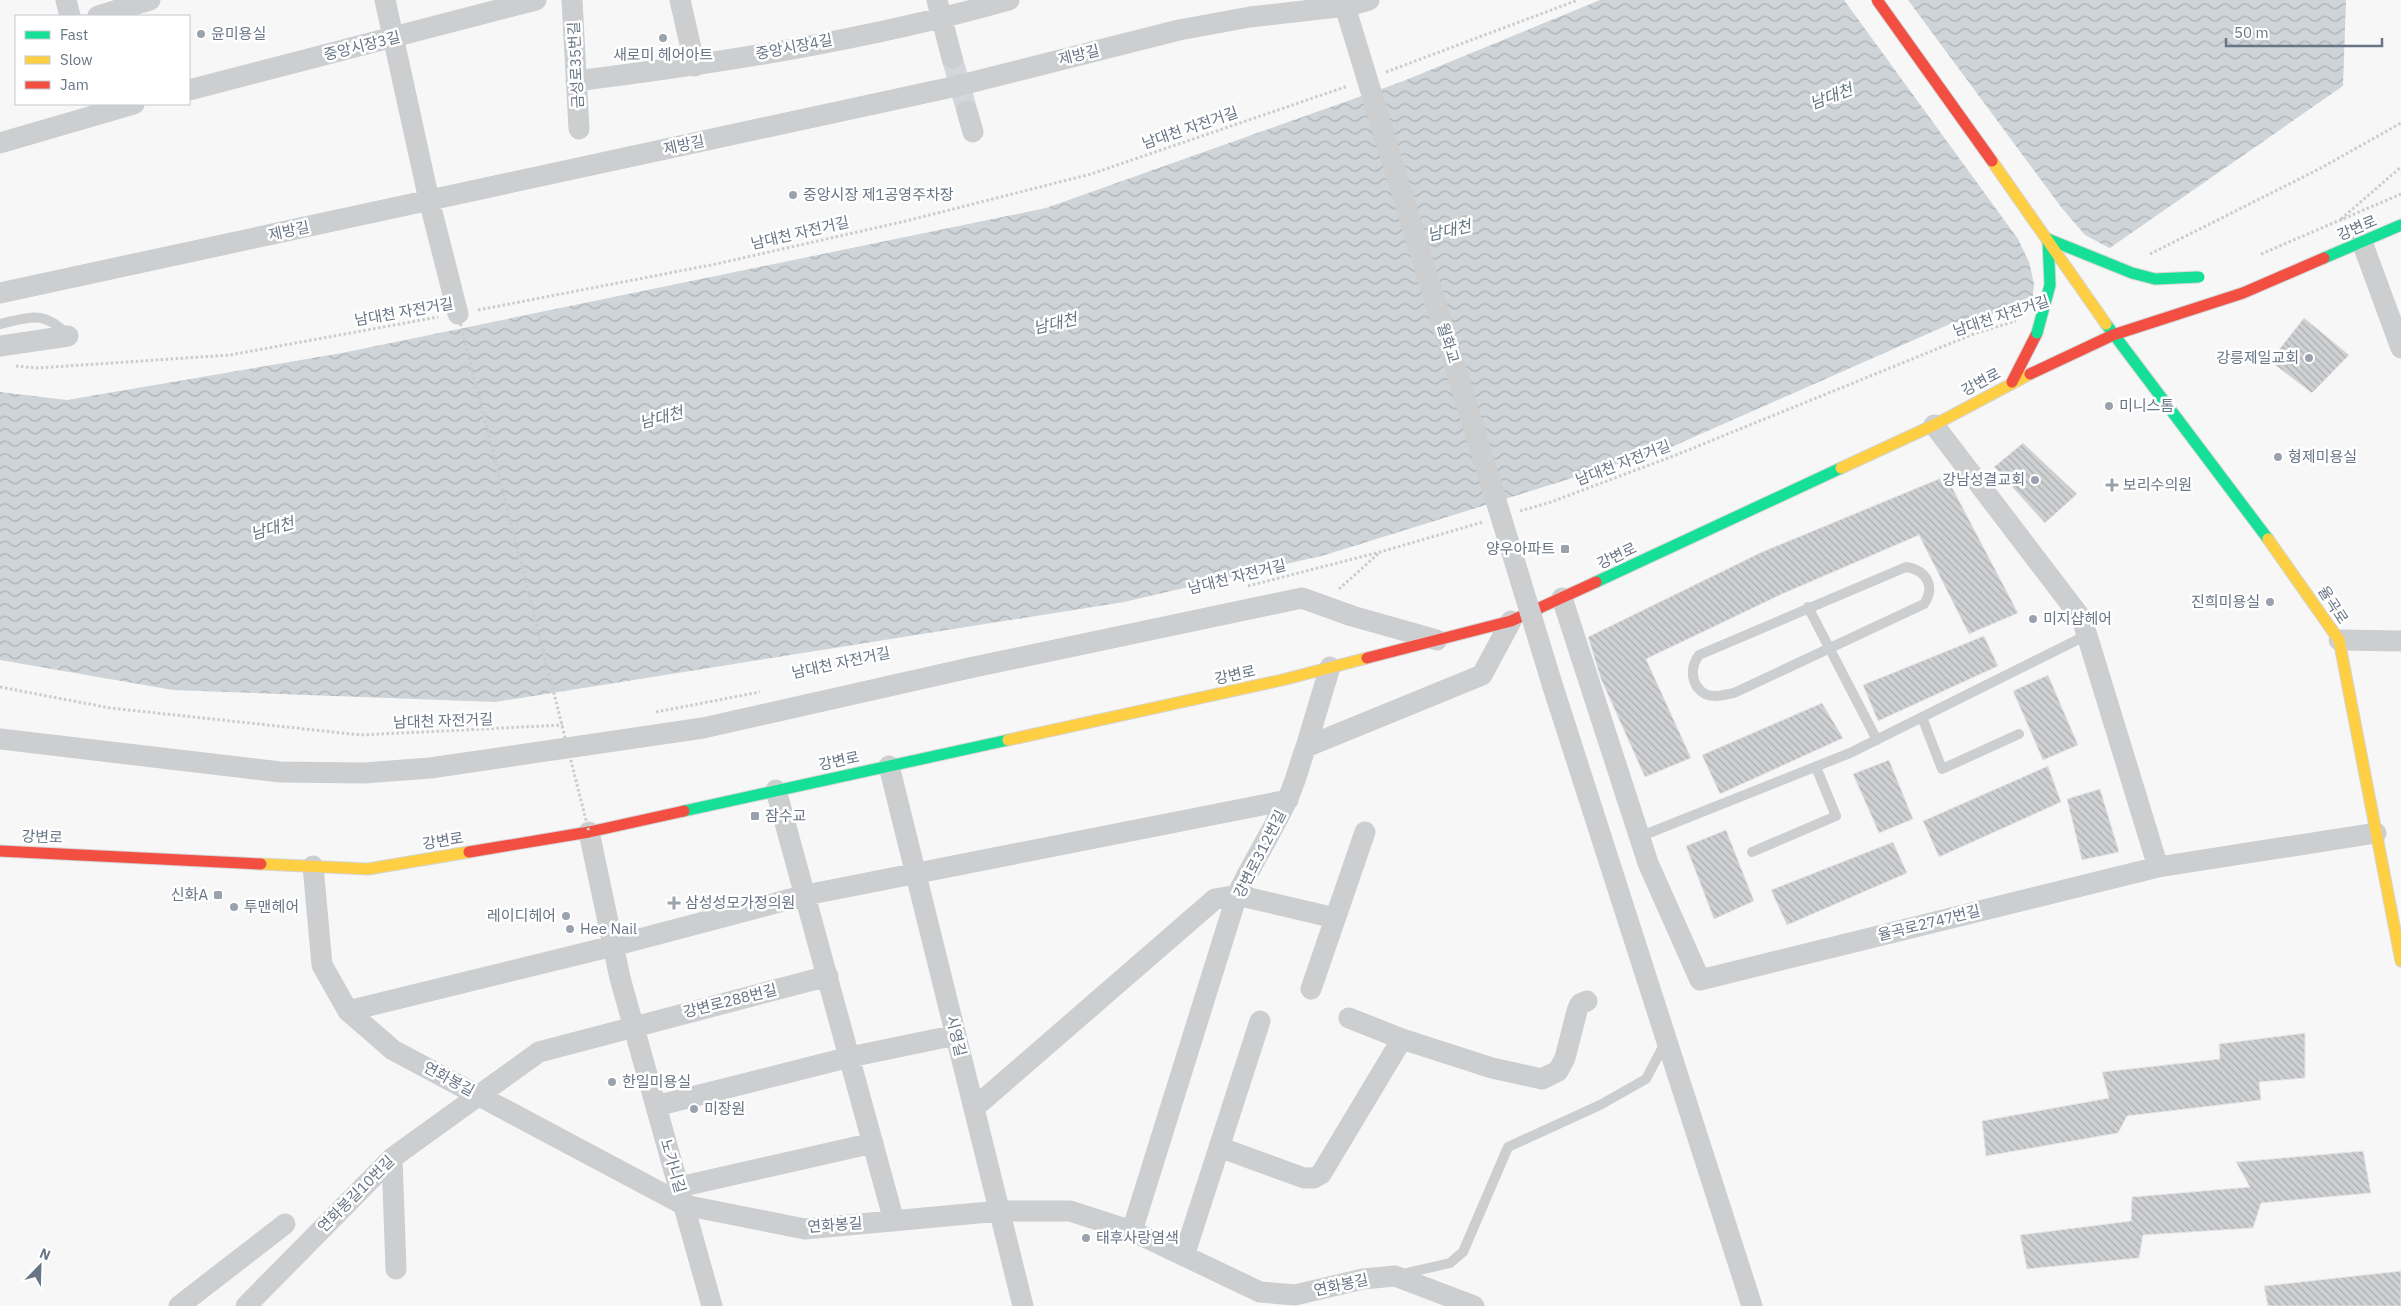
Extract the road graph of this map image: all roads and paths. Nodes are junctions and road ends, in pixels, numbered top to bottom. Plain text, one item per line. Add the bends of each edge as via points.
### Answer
1 (66, 0) edge
2 (150, 0) edge
3 (385, 0) edge
4 (536, 0) edge
5 (572, 0) edge
6 (680, 0) edge
7 (1008, 0) edge
8 (1343, 0) edge
9 (1369, 0) edge
10 (1578, 0) edge
11 (1877, 0) edge
12 (939, 10) edge
13 (70, 15) edge
14 (101, 15) edge
15 (394, 38) junction
16 (952, 58) tunnel mouth
17 (695, 66) junction
18 (1384, 73) dead end
19 (576, 81) junction
20 (1356, 83) dead end
21 (190, 90) edge
22 (124, 105) edge
23 (96, 108) edge
24 (967, 111) tunnel mouth
25 (2401, 123) edge
26 (579, 129) dead end
27 (973, 132) dead end
28 (0, 143) edge
29 (2401, 167) edge
30 (2401, 194) edge
31 (429, 200) junction
32 (2339, 221) junction
33 (2401, 225) edge
34 (2048, 238) junction
35 (2362, 242) junction
36 (2261, 254) dead end
37 (2147, 256) dead end
38 (2204, 278) dead end
39 (2226, 287) dead end
40 (0, 293) edge
41 (2243, 293) junction
42 (457, 314) junction
43 (2021, 320) dead end
44 (0, 324) edge
45 (2113, 335) junction
46 (68, 336) joint
47 (0, 346) edge
48 (2401, 348) edge
49 (10, 366) dead end
50 (2012, 382) junction
51 (1934, 425) junction
52 (1513, 513) dead end
53 (1484, 522) dead end
54 (1380, 552) junction
55 (1238, 588) dead end
56 (1562, 598) junction
57 (1322, 605) junction
58 (1808, 607) junction
59 (1511, 621) junction
60 (2087, 635) junction
61 (1437, 640) junction
62 (2338, 640) junction
63 (2401, 641) edge
64 (1830, 648) junction
65 (1330, 667) junction
66 (0, 687) edge
67 (765, 691) dead end
68 (655, 712) dead end
69 (1922, 717) junction
70 (564, 725) dead end
71 (2019, 734) dead end
72 (0, 739) edge
73 (1877, 740) junction
74 (1306, 747) junction
75 (889, 766) junction
76 (1816, 767) junction
77 (776, 790) junction
78 (1288, 800) junction
79 (589, 832) junction
80 (1366, 832) dead end
81 (2376, 833) junction
82 (1639, 837) junction
83 (0, 851) edge
84 (1752, 852) dead end
85 (313, 866) junction
86 (2158, 867) junction
87 (916, 873) junction
88 (806, 895) junction
89 (1238, 895) junction
90 (1335, 918) junction
91 (613, 946) junction
92 (2401, 961) edge
93 (828, 976) junction
94 (1311, 988) dead end
95 (1587, 1001) dead end
96 (348, 1011) junction
97 (1349, 1018) dead end
98 (1260, 1021) dead end
99 (633, 1026) junction
100 (956, 1035) junction
101 (1667, 1038) junction
102 (1402, 1039) junction
103 (850, 1057) junction
104 (478, 1095) junction
105 (656, 1106) junction
106 (974, 1108) junction
107 (873, 1143) junction
108 (1219, 1147) junction
109 (392, 1158) junction
110 (681, 1196) junction
111 (1000, 1211) junction
112 (894, 1221) junction
113 (285, 1224) dead end
114 (1132, 1231) junction
115 (1184, 1256) junction
116 (396, 1269) dead end
117 (1395, 1276) junction
118 (179, 1306) edge
119 (246, 1306) edge
120 (712, 1306) edge
121 (1023, 1306) edge
122 (1474, 1306) edge
123 (1752, 1306) edge

1 - 13 street
2 - 14 street
3 - 15 street
4 - 15 street, 중앙시장3길
5 - 19 street, 금성로35번길
6 - 17 street
7 - 12 street, 중앙시장4길
8 - 101 street, 월화교, bridge via 1553,687
9 - 31 street, 제방길 via 1179,30 957,86
10 - 18 path
11 - 34 street, 율곡로, bridge
12 - 16 street
12 - 17 street, 중앙시장4길
15 - 21 street, 중앙시장3길
15 - 31 street
17 - 19 street, 중앙시장4길
19 - 26 street, 금성로35번길
20 - 42 path, 남대천 자전거길 via 1091,174 906,221 716,264
22 - 23 street
23 - 28 street
24 - 27 street
25 - 37 path via 2321,168
29 - 32 path
30 - 32 path
31 - 40 street, 제방길
31 - 42 street
32 - 36 path
33 - 35 street, 강변로
34 - 38 street, bridge via 2147,277
34 - 45 street, 율곡로, bridge
34 - 50 street, bridge via 2050,285 2037,332
35 - 41 street, 강변로
35 - 48 street
39 - 41 street
41 - 45 street, 강변로
42 - 49 path, 남대천 자전거길 via 230,355 38,368
42 - 79 path, bridge
43 - 52 path, 남대천 자전거길 via 1976,333 1676,455
44 - 46 lane via 36,316 54,321
45 - 50 street, 강변로
45 - 62 street, 율곡로 via 2298,579
46 - 47 street
50 - 51 street, 강변로
51 - 56 street, 강변로
51 - 60 street via 2082,619
53 - 54 path, 남대천 자전거길
54 - 55 path, 남대천 자전거길
54 - 57 path
56 - 59 street, 강변로
56 - 82 street
57 - 61 street
57 - 72 street via 1302,598 984,664 704,728 430,768 364,773 280,772
58 - 64 lane
58 - 64 lane via 1906,567 1925,575 1929,596 1924,604
58 - 64 lane via 1699,655 1693,664 1692,675 1697,686 1706,694 1734,693
59 - 61 street, 강변로
59 - 74 street via 1482,675
60 - 69 lane
60 - 86 street
61 - 65 street, 강변로
62 - 63 street
62 - 81 street, 율곡로
64 - 73 lane
65 - 74 street, 강변로312번길
65 - 75 street, 강변로
66 - 70 path, 남대천 자전거길 via 110,708 361,735
67 - 68 path
69 - 71 lane via 1942,769
69 - 73 lane
73 - 76 lane
74 - 78 street, 강변로312번길
75 - 77 street, 강변로
75 - 87 street, 시영길
76 - 82 lane
76 - 84 lane via 1836,816
77 - 79 street, 강변로
77 - 88 street
78 - 87 street
78 - 89 street, 강변로312번길 via 1250,866
79 - 85 street, 강변로 via 368,869
79 - 91 street, 노가니길
80 - 90 street
81 - 86 street, 율곡로2747번길
81 - 92 street, 율곡로
82 - 86 street, 율곡로2747번길 via 1700,980
83 - 85 street, 강변로
85 - 96 street, 연화봉길 via 322,965
87 - 88 street
87 - 100 street, 시영길
88 - 91 street
88 - 93 street
89 - 90 street
89 - 106 street via 1222,896 1208,904
89 - 114 street, 강변로312번길
90 - 94 street
91 - 96 street
91 - 99 street, 노가니길
93 - 99 street, 강변로288번길
93 - 103 street
95 - 102 street via 1577,1010 1565,1058 1558,1071 1542,1079 1492,1068
96 - 104 street, 연화봉길 via 393,1050
97 - 102 street
98 - 108 street
99 - 104 street via 538,1052
99 - 105 street, 노가니길
100 - 103 street
100 - 106 street, 시영길
101 - 117 lane via 1646,1079 1600,1105 1508,1147 1463,1252 1457,1258 1450,1263
101 - 123 street, 월화교
102 - 108 street via 1320,1174 1314,1178 1304,1178
103 - 105 street
103 - 107 street
104 - 109 street, 연화봉길10번길
104 - 110 street, 연화봉길
105 - 110 street, 노가니길
106 - 111 street, 시영길
107 - 110 street
107 - 112 street
108 - 115 street
109 - 116 street
109 - 119 street, 연화봉길10번길
110 - 112 street, 연화봉길 via 805,1229
110 - 120 street, 노가니길
111 - 112 street, 연화봉길
111 - 114 street, 연화봉길 via 1070,1212
111 - 121 street, 시영길
113 - 118 street
114 - 115 street, 연화봉길
115 - 117 street, 연화봉길 via 1260,1292 1275,1295 1295,1295 1363,1279
117 - 122 street, 연화봉길

